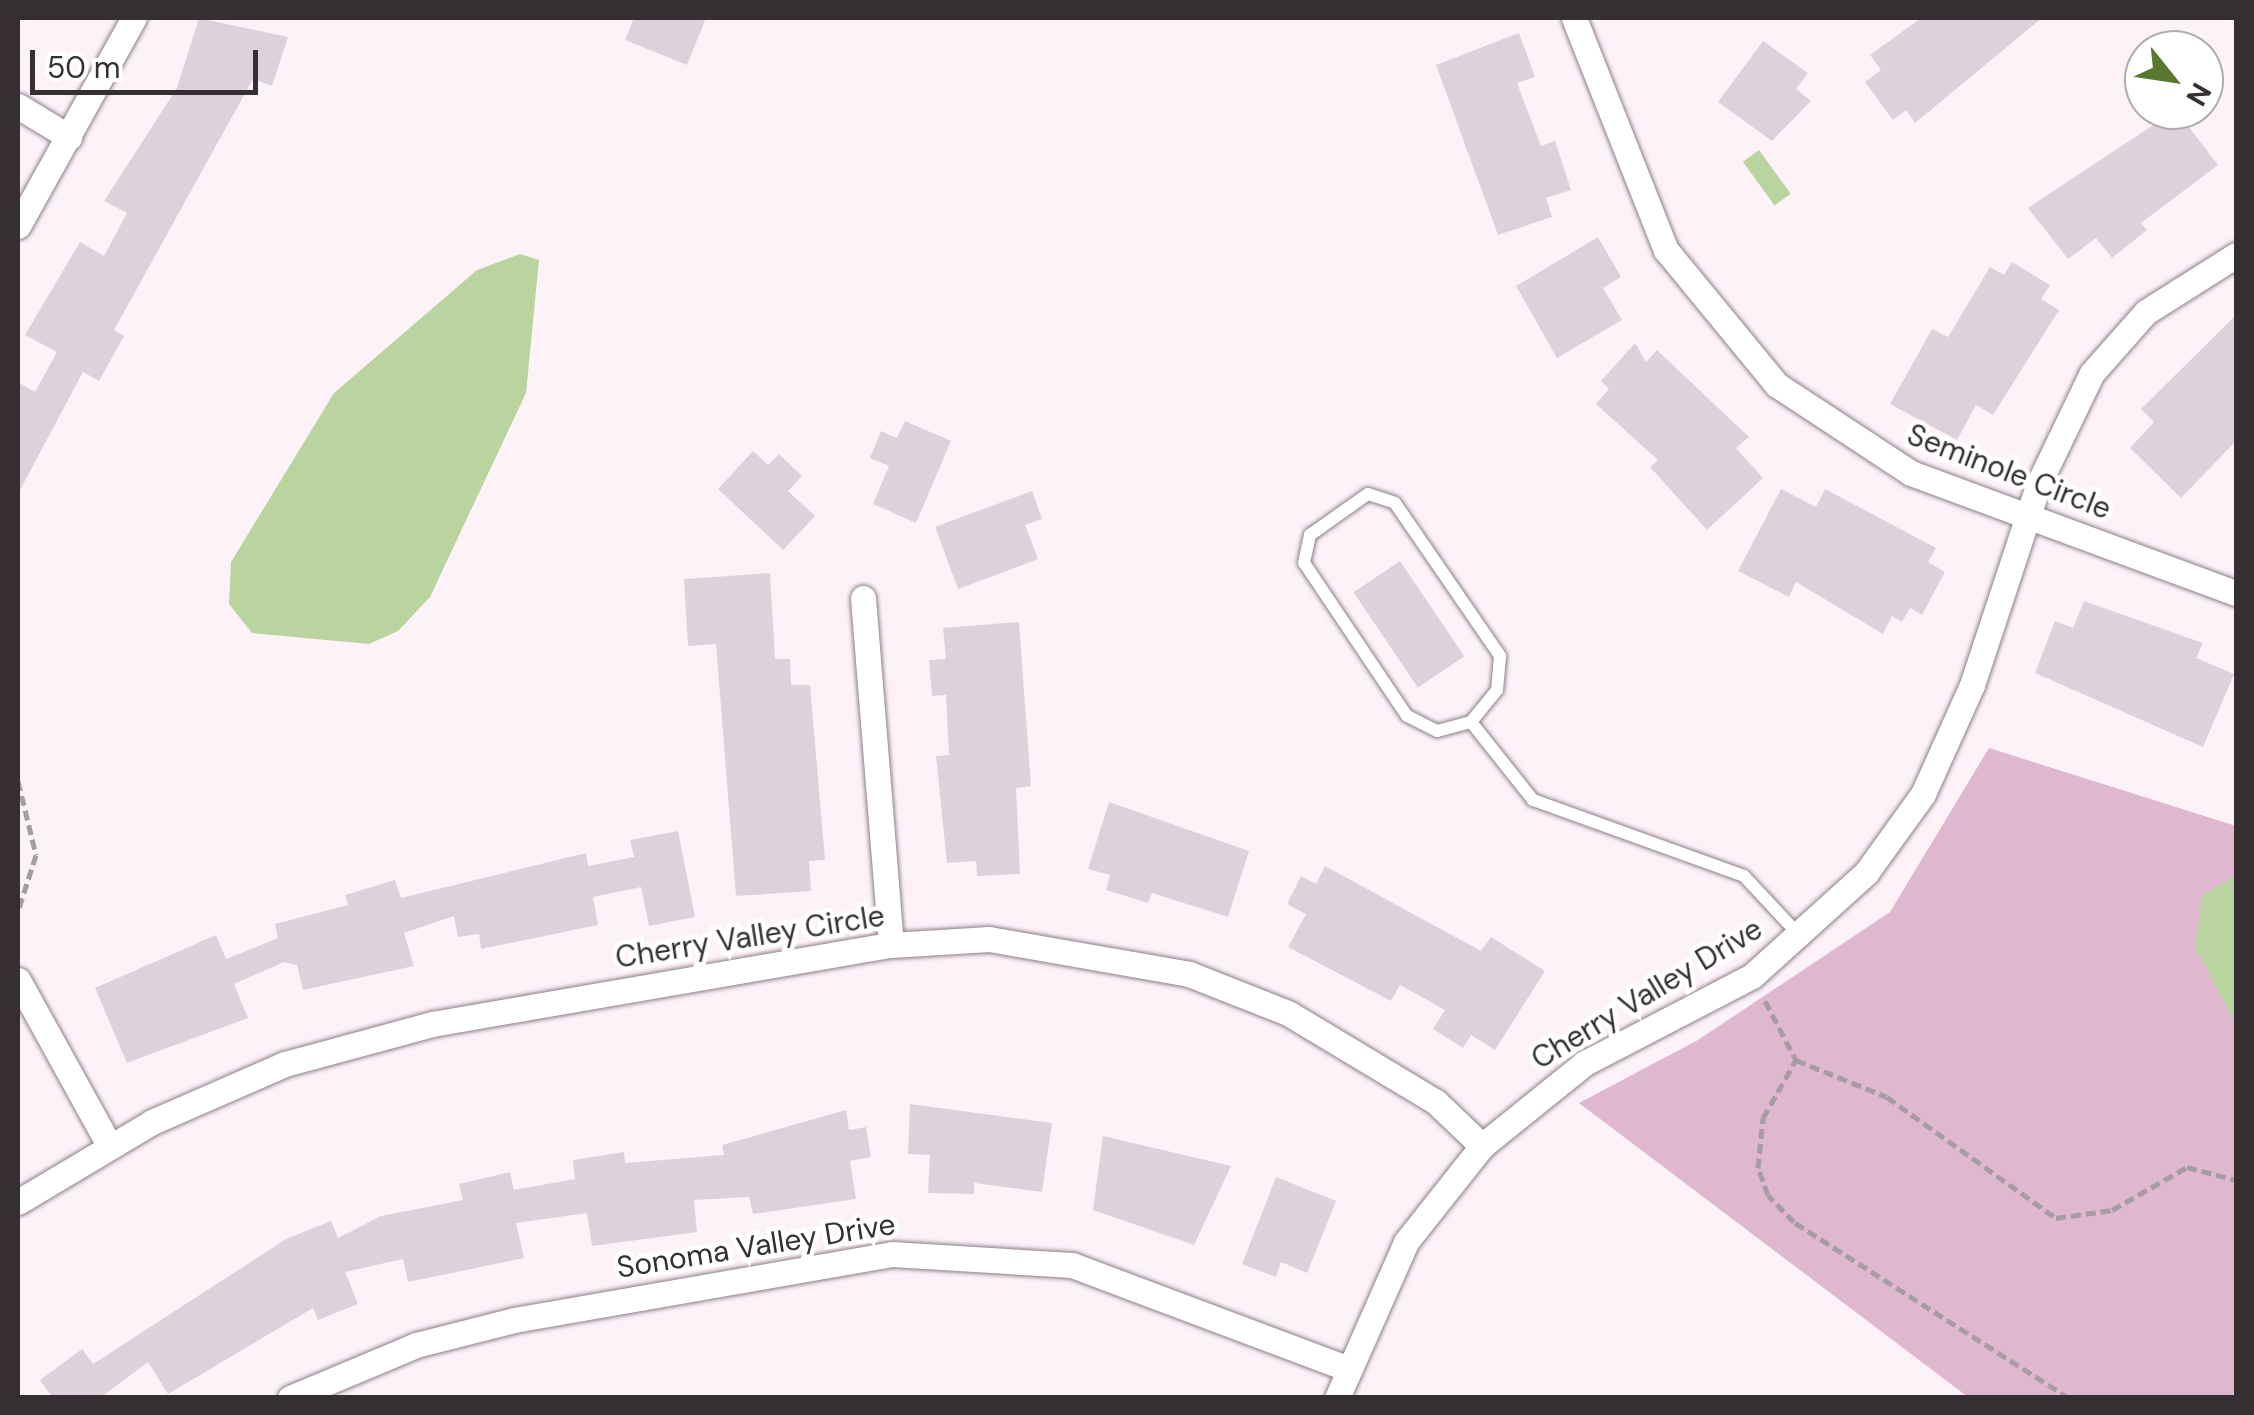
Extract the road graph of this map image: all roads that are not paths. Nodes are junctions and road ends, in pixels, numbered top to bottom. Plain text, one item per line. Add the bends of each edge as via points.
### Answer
1 (134, 18) edge
2 (1574, 18) edge
3 (18, 106) edge
4 (69, 136) junction
5 (18, 226) edge
6 (2236, 255) edge
7 (2030, 516) junction
8 (2236, 593) edge
9 (863, 598) dead end
10 (1471, 722) junction
11 (1800, 937) junction
12 (891, 946) junction
13 (18, 980) edge
14 (109, 1146) junction
15 (1482, 1146) junction
16 (18, 1202) edge
17 (1348, 1369) junction
18 (290, 1398) edge
19 (1337, 1398) edge

1 - 4 street
2 - 7 street, Seminole Circle via 1666,250 1721,326 1846,438
3 - 4 street
4 - 5 street
6 - 7 street, Cherry Valley Drive via 2146,312 2092,372
7 - 8 street, Seminole Circle
7 - 11 street, Cherry Valley Drive via 1923,794 1866,873
9 - 12 street
10 - 10 lane via 1497,690 1500,656 1395,503 1368,494 1310,535 1304,563 1407,716 1437,731
10 - 11 lane via 1533,800 1744,876
11 - 15 street, Cherry Valley Drive via 1752,976 1586,1062
12 - 14 street, Cherry Valley Circle via 432,1024 284,1064
12 - 15 street, Cherry Valley Circle via 1008,941 1189,974 1363,1054
13 - 14 street
14 - 16 street, Cherry Valley Circle
15 - 17 street, Cherry Valley Drive via 1406,1242
17 - 18 street, Sonoma Valley Drive via 1072,1265 892,1254 514,1320 416,1345
17 - 19 street, Cherry Valley Drive

